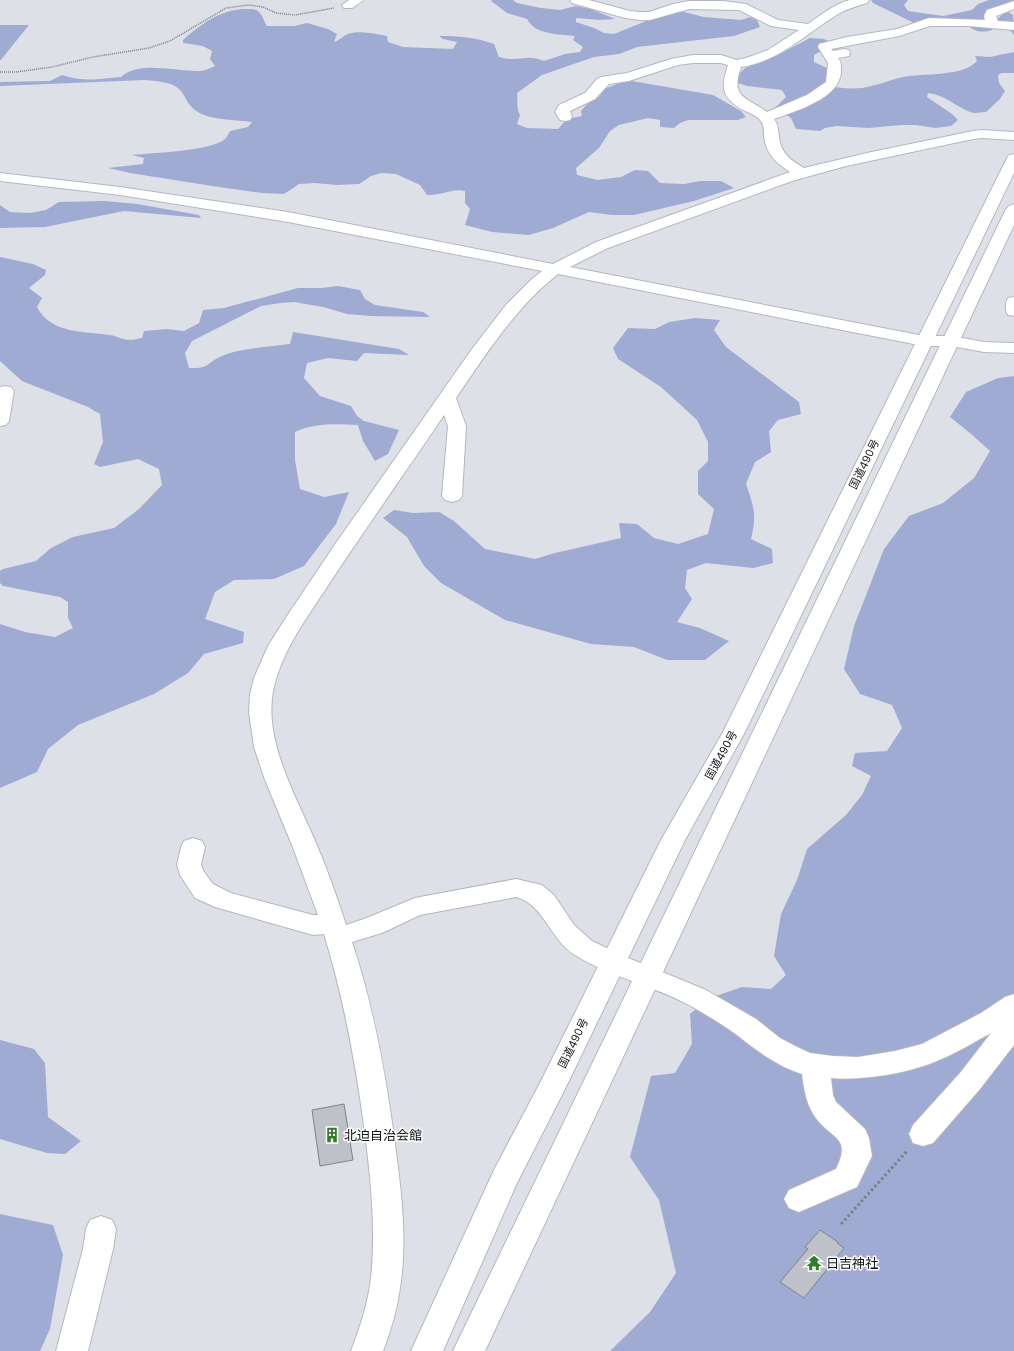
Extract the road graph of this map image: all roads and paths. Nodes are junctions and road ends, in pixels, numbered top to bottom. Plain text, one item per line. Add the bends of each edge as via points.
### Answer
1 (576, 0) edge
2 (862, 0) edge
3 (353, 2) edge
4 (1014, 5) edge
5 (992, 23) junction
6 (1014, 26) edge
7 (811, 28) junction
8 (850, 53) dead end
9 (831, 55) junction
10 (735, 64) junction
11 (0, 72) edge
12 (565, 117) dead end
13 (764, 117) junction
14 (1014, 136) edge
15 (1014, 158) edge
16 (0, 166) edge
17 (801, 173) junction
18 (0, 176) edge
19 (1014, 209) edge
20 (571, 260) junction
21 (556, 269) junction
22 (1014, 302) edge
23 (1014, 311) edge
24 (927, 335) junction
25 (952, 341) junction
26 (1013, 347) edge
27 (0, 392) edge
28 (447, 398) junction
29 (0, 421) edge
30 (452, 496) dead end
31 (193, 847) dead end
32 (335, 930) junction
33 (612, 962) junction
34 (648, 976) junction
35 (1014, 1004) edge
36 (1014, 1013) edge
37 (815, 1065) junction
38 (923, 1134) joint
39 (799, 1199) dead end
40 (841, 1224) dead end
41 (101, 1229) dead end
42 (72, 1351) edge
43 (367, 1351) edge
44 (427, 1351) edge
45 (469, 1351) edge

1 - 7 main road via 640,16 650,16 677,7 742,7 775,23
2 - 7 main road via 830,14
3 - 11 path via 295,15 276,13 263,7 249,5 226,8 170,41 149,48 52,67
4 - 5 main road via 991,13
5 - 6 main road
5 - 9 main road via 930,22 899,32 824,47
7 - 10 main road via 778,50 746,64
8 - 9 main road
9 - 13 main road via 834,61 832,84 817,95
10 - 12 main road via 722,59 693,59 629,77 606,80 590,96 564,108 562,112
10 - 13 main road via 730,80 732,91 741,104 756,110
13 - 17 main road via 769,123 774,152
14 - 17 main road via 982,134
15 - 24 main road, 国道490号
16 - 20 main road via 305,211
17 - 20 main road via 672,221 631,233
18 - 21 main road via 259,213
19 - 25 main road
20 - 21 main road
20 - 24 main road
21 - 24 main road
21 - 28 main road via 540,280 488,336
22 - 23 main road
24 - 25 main road
24 - 33 main road, 国道490号 via 734,732 673,840
25 - 26 main road via 984,347
25 - 34 main road
27 - 29 main road via 5,391
28 - 30 main road via 457,426
28 - 32 main road via 282,640 274,653 262,689 262,731 271,763 309,855
31 - 32 main road via 189,865 192,875 204,891 224,900
32 - 33 main road via 373,926 415,907 516,888 533,892 545,902 569,936 583,948
32 - 43 main road via 358,1008 374,1094 386,1188 389,1245 386,1294
33 - 34 main road
33 - 44 main road, 国道490号 via 504,1179
34 - 37 main road via 697,997 746,1027 786,1056
34 - 45 main road
35 - 37 main road via 990,1021 929,1053 858,1068
36 - 38 main road via 1012,1027 970,1081
37 - 39 main road via 819,1095 826,1110 855,1138 858,1156 847,1178
38 - 40 path
41 - 42 main road

